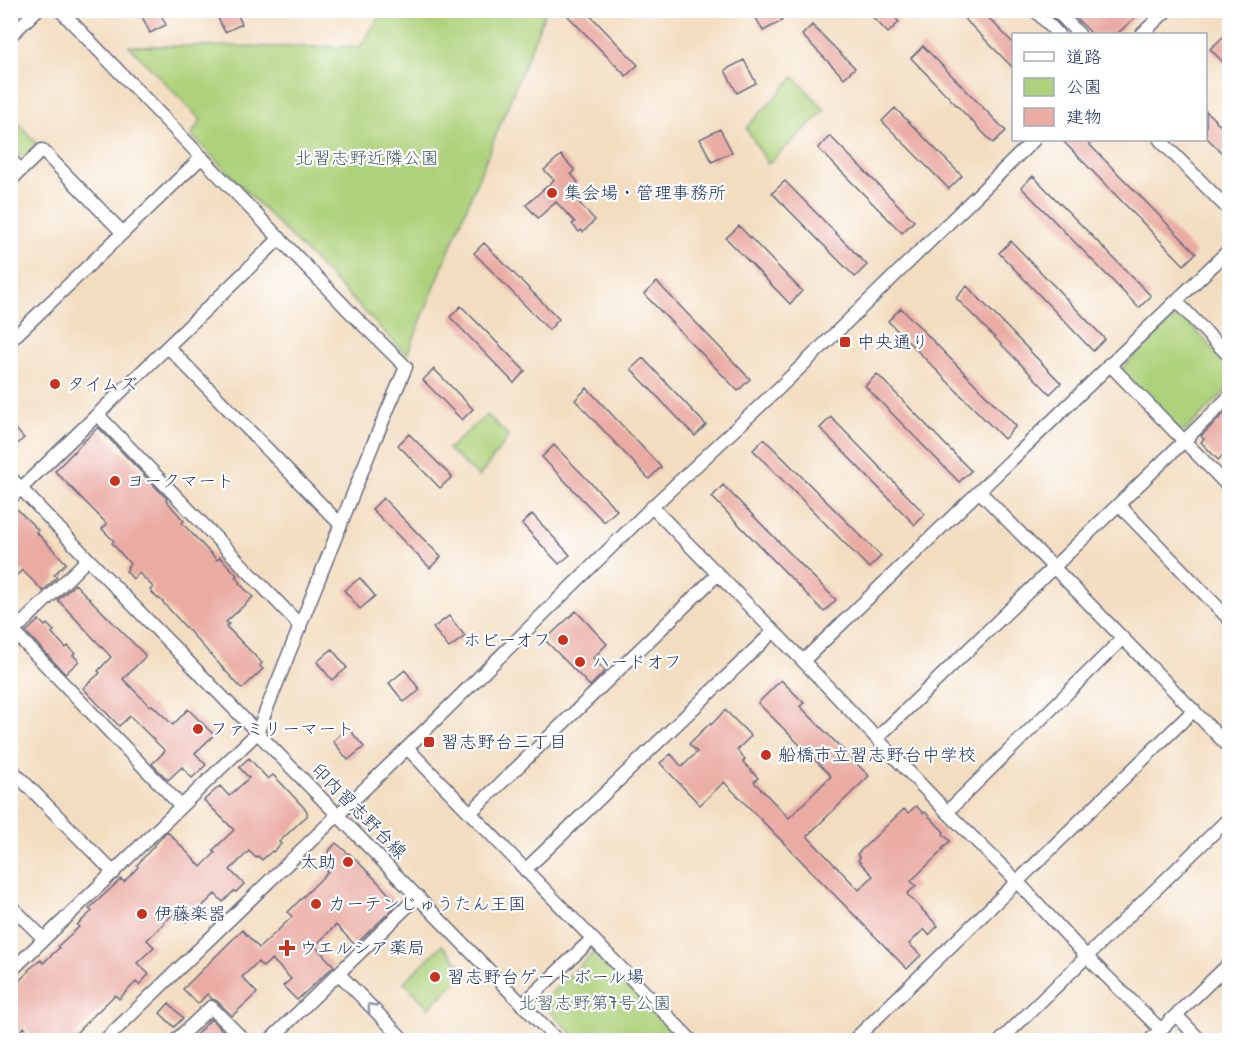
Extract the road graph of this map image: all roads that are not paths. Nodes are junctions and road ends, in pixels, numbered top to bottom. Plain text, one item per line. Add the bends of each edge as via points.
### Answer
1 (37, 10) edge
2 (60, 10) edge
3 (1035, 10) edge
4 (1056, 10) edge
5 (1167, 10) edge
6 (1057, 33) edge
7 (1078, 33) edge
8 (1143, 33) edge
9 (10, 36) edge
10 (1033, 141) edge
11 (1161, 141) edge
12 (202, 157) junction
13 (10, 159) edge
14 (21, 170) junction
15 (10, 181) edge
16 (1230, 211) edge
17 (123, 233) junction
18 (280, 238) junction
19 (1230, 249) edge
20 (1176, 301) junction
21 (10, 341) edge
22 (168, 347) junction
23 (1230, 357) edge
24 (1110, 364) junction
25 (1230, 396) edge
26 (98, 415) junction
27 (1184, 441) junction
28 (10, 477) edge
29 (1230, 488) edge
30 (21, 489) junction
31 (979, 491) junction
32 (10, 500) edge
33 (1119, 505) junction
34 (652, 507) junction
35 (341, 525) junction
36 (88, 560) junction
37 (1053, 568) junction
38 (718, 574) junction
39 (1230, 621) edge
40 (300, 628) junction
41 (773, 632) junction
42 (12, 634) edge
43 (1122, 639) junction
44 (803, 661) junction
45 (1194, 710) junction
46 (257, 732) junction
47 (877, 738) junction
48 (407, 748) junction
49 (1230, 748) edge
50 (10, 768) edge
51 (181, 806) junction
52 (947, 812) junction
53 (470, 813) junction
54 (338, 816) junction
55 (1230, 817) edge
56 (525, 870) junction
57 (114, 873) junction
58 (1017, 881) junction
59 (418, 896) junction
60 (10, 905) edge
61 (44, 939) junction
62 (592, 939) junction
63 (1086, 956) junction
64 (1230, 963) edge
65 (10, 972) edge
66 (339, 974) junction
67 (522, 1005) junction
68 (1176, 1015) junction
69 (1161, 1030) junction
70 (397, 1038) edge
71 (105, 1041) edge
72 (176, 1041) edge
73 (244, 1041) edge
74 (270, 1041) edge
75 (557, 1041) edge
76 (691, 1041) edge
77 (854, 1041) edge
78 (1001, 1041) edge
79 (1150, 1041) edge
80 (1200, 1041) edge

1 - 9 street
2 - 12 street
3 - 6 street
4 - 7 street
5 - 8 street
10 - 34 street
11 - 16 street
12 - 17 street
12 - 18 street
13 - 14 street
14 - 15 street
14 - 17 street via 42,150
17 - 21 street
18 - 22 street
18 - 35 street via 406,367
19 - 20 street
20 - 23 street
20 - 24 street
22 - 26 street
22 - 35 street
24 - 27 street
24 - 31 street
25 - 27 street
26 - 30 street
26 - 40 street
27 - 29 street
27 - 33 street
28 - 30 street, 印内習志野台線
30 - 32 street
30 - 36 street, 印内習志野台線
31 - 37 street
31 - 44 street
33 - 37 street
33 - 39 street
34 - 38 street
34 - 48 street
35 - 40 street
36 - 42 street
36 - 46 street, 印内習志野台線
37 - 43 street
37 - 47 street
38 - 41 street
38 - 53 street
40 - 46 street
41 - 44 street
41 - 56 street
42 - 51 street
43 - 45 street
43 - 52 street
44 - 47 street
45 - 49 street
45 - 58 street
46 - 51 street
46 - 54 street, 印内習志野台線
47 - 52 street
48 - 53 street
48 - 54 street
50 - 57 street
51 - 57 street
52 - 58 street
53 - 56 street
54 - 59 street, 印内習志野台線
54 - 71 street
55 - 63 street
56 - 62 street
57 - 61 street
58 - 63 street
58 - 77 street
59 - 66 street
59 - 67 street, 印内習志野台線
60 - 61 street
61 - 65 street
62 - 67 street
62 - 76 street
63 - 69 street
63 - 78 street
64 - 68 street
70 -> 66 street
66 - 74 street
67 - 75 street, 印内習志野台線
68 - 69 street
68 - 80 street
69 - 79 street
72 - 73 street via 211,1006

